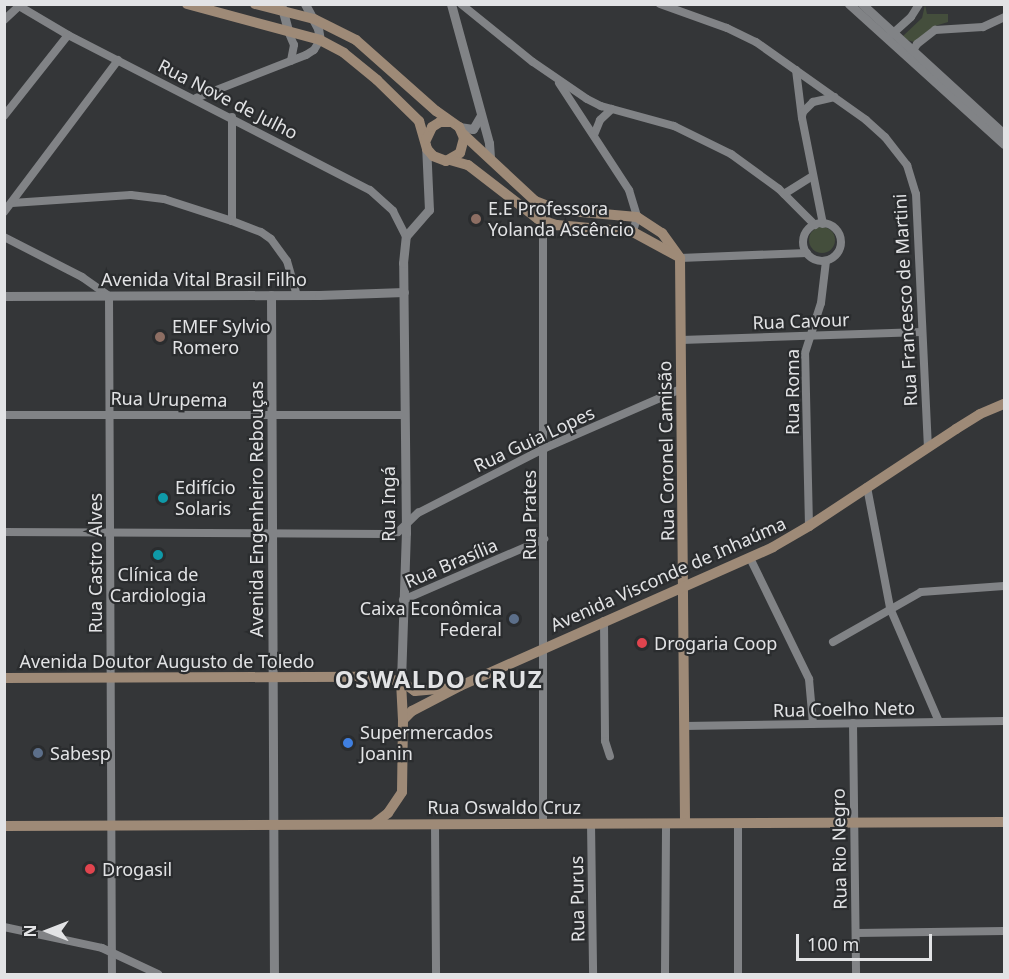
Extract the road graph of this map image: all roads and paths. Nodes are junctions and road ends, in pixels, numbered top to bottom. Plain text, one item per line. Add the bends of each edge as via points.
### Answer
1 (187, 4) edge
2 (255, 4) edge
3 (304, 4) edge
4 (451, 4) edge
5 (461, 4) edge
6 (660, 4) edge
7 (849, 4) edge
8 (862, 4) edge
9 (919, 4) edge
10 (20, 5) edge
11 (675, 6) edge
12 (282, 8) edge
13 (1005, 17) edge
14 (314, 19) junction
15 (4, 20) edge
16 (288, 31) junction
17 (68, 35) junction
18 (891, 36) junction
19 (320, 40) junction
20 (910, 54) junction
21 (118, 60) junction
22 (291, 61) junction
23 (796, 70) junction
24 (557, 80) junction
25 (196, 98) junction
26 (834, 98) junction
27 (612, 109) junction
28 (481, 115) junction
29 (4, 116) edge
30 (232, 117) junction
31 (802, 118) junction
32 (457, 128) junction
33 (1005, 134) edge
34 (594, 135) junction
35 (426, 143) junction
36 (1005, 144) edge
37 (490, 158) junction
38 (446, 160) junction
39 (813, 176) junction
40 (428, 181) junction
41 (784, 194) junction
42 (12, 203) junction
43 (548, 208) junction
44 (4, 212) edge
45 (637, 217) junction
46 (232, 221) junction
47 (545, 222) junction
48 (819, 224) junction
49 (633, 232) junction
50 (406, 236) junction
51 (4, 237) edge
52 (807, 253) junction
53 (680, 258) junction
54 (826, 261) junction
55 (404, 292) junction
56 (271, 295) junction
57 (297, 295) junction
58 (4, 296) edge
59 (109, 296) junction
60 (922, 333) junction
61 (810, 335) junction
62 (681, 340) junction
63 (681, 389) junction
64 (1005, 404) edge
65 (109, 413) junction
66 (4, 415) edge
67 (405, 415) junction
68 (272, 416) junction
69 (928, 447) junction
70 (545, 448) junction
71 (867, 487) junction
72 (809, 526) junction
73 (405, 527) junction
74 (110, 531) junction
75 (4, 532) edge
76 (274, 532) junction
77 (544, 539) junction
78 (750, 558) junction
79 (683, 586) junction
80 (1005, 586) edge
81 (403, 600) junction
82 (890, 608) junction
83 (604, 621) junction
84 (833, 642) dead end
85 (544, 648) junction
86 (272, 676) junction
87 (4, 678) edge
88 (110, 679) junction
89 (401, 681) junction
90 (460, 686) junction
91 (403, 720) junction
92 (1005, 721) edge
93 (939, 722) junction
94 (853, 723) junction
95 (813, 724) junction
96 (684, 726) junction
97 (610, 756) dead end
98 (854, 822) junction
99 (1005, 822) edge
100 (666, 823) junction
101 (684, 823) junction
102 (738, 823) junction
103 (374, 824) junction
104 (435, 824) junction
105 (543, 824) junction
106 (591, 824) junction
107 (112, 825) junction
108 (274, 825) junction
109 (4, 826) edge
110 (4, 927) edge
111 (1005, 931) edge
112 (855, 933) junction
113 (112, 952) junction
114 (112, 975) edge
115 (158, 975) edge
116 (274, 975) edge
117 (436, 975) edge
118 (593, 975) edge
119 (665, 975) edge
120 (738, 975) edge
121 (856, 975) edge

1 - 16 main road
2 - 12 main road
3 - 14 street
4 - 28 street
5 - 24 street
6 - 11 street, Rua Francesco de Martini
7 - 18 street
8 - 18 street
9 - 18 street
10 - 15 street
10 - 17 street, Rua Nove de Julho
11 - 23 street, Rua Francesco de Martini via 741,34
12 - 14 main road
12 - 16 street
13 - 20 street via 983,27 935,30
14 - 19 street
14 - 32 main road via 356,40
16 - 19 main road
16 - 22 street via 294,45
17 - 21 street, Rua Nove de Julho
17 - 29 street
18 - 20 street
19 - 22 street via 314,50
19 - 35 main road via 344,52 385,87 419,121
20 - 33 street
20 - 36 street
21 - 25 street, Rua Nove de Julho
21 - 42 street
22 - 25 street
23 - 26 street, Rua Francesco de Martini
23 - 31 street
24 - 27 street via 594,103
24 - 34 street
25 - 30 street, Rua Nove de Julho
26 - 31 street via 813,102
26 - 60 street, Rua Francesco de Martini via 885,137 913,178
27 - 34 street via 600,120
27 - 41 street via 674,126 706,140 752,168
28 - 32 street via 473,129
28 - 37 street
30 - 46 street
30 - 50 street, Rua Nove de Julho via 370,190 393,211
31 - 39 street
32 - 35 main road via 436,124 428,132
32 - 37 main road
32 - 38 main road via 462,150
34 - 45 street via 629,190
35 - 38 main road via 433,156
35 - 40 street
37 - 43 main road via 523,192
38 - 40 street via 430,170
38 - 47 main road via 468,165 526,213
39 - 41 street
39 - 48 street
40 - 50 street via 429,210
41 - 48 street
42 - 44 street
42 - 46 street via 148,196
43 - 45 main road
43 - 47 street, Rua Prates
45 - 49 street
45 - 53 main road via 662,233
46 - 57 street via 261,232 280,249
47 - 49 main road
47 - 70 street, Rua Prates
48 - 52 street via 810,229 804,241
48 - 54 street via 835,228 841,240 838,253
49 - 53 main road
50 - 55 street, Rua Ingá
51 - 59 street via 82,276
52 - 53 street
52 - 54 street
53 - 62 main road, Rua Coronel Camisão
54 - 61 street, Rua Roma via 821,303
55 - 57 street, Avenida Vital Brasil Filho
55 - 67 street, Rua Ingá
56 - 57 street, Avenida Vital Brasil Filho
56 - 59 street, Avenida Vital Brasil Filho
56 - 68 street, Avenida Engenheiro Rebouças
58 - 59 street, Avenida Vital Brasil Filho
59 - 65 street, Rua Castro Alves
60 - 61 street, Rua Cavour
60 - 69 street, Rua Francesco de Martini
61 - 62 street, Rua Cavour
61 - 72 street, Rua Roma via 805,353
62 - 63 main road, Rua Coronel Camisão
63 - 70 street, Rua Guia Lopes
63 - 79 main road, Rua Coronel Camisão
64 - 69 main road, Avenida Visconde de Inhaúma via 980,414
65 - 66 street, Rua Urupema
65 - 68 street, Rua Urupema
65 - 74 street, Rua Castro Alves
67 - 68 street, Rua Urupema
67 - 73 street, Rua Ingá
68 - 76 street, Avenida Engenheiro Rebouças
69 - 71 main road, Avenida Visconde de Inhaúma
70 - 73 street, Rua Guia Lopes via 418,513
70 - 77 street, Rua Prates
71 - 72 main road, Avenida Visconde de Inhaúma
71 - 82 street
72 - 78 main road, Avenida Visconde de Inhaúma
73 - 76 street via 385,534
73 - 81 street, Rua Ingá
74 - 75 street
74 - 76 street
74 - 88 street, Rua Castro Alves
76 - 86 street, Avenida Engenheiro Rebouças
77 - 81 street, Rua Brasília
77 - 85 street, Rua Prates
78 - 79 main road, Avenida Visconde de Inhaúma
78 - 95 street via 809,679
79 - 83 main road, Avenida Visconde de Inhaúma
79 - 96 main road, Rua Coronel Camisão
80 - 82 street via 921,592
81 - 89 street, Rua Ingá
82 - 84 street
82 - 93 street
83 - 85 main road, Avenida Visconde de Inhaúma
83 - 97 street via 605,741
85 - 90 main road, Avenida Visconde de Inhaúma
85 - 105 street, Rua Prates
86 - 88 main road, Avenida Doutor Augusto de Toledo
86 - 89 main road, Avenida Doutor Augusto de Toledo
86 - 108 street, Avenida Engenheiro Rebouças
87 - 88 main road, Avenida Doutor Augusto de Toledo
88 - 107 street, Rua Castro Alves
89 - 90 main road, Avenida Visconde de Inhaúma via 420,692
89 - 91 main road, Rua Ingá
90 - 91 main road, Avenida Visconde de Inhaúma via 412,711
91 - 103 main road, Rua Ingá via 402,792 388,813
92 - 93 street, Rua Coelho Neto
93 - 94 street, Rua Coelho Neto
94 - 95 street, Rua Coelho Neto
94 - 98 street, Rua Rio Negro
95 - 96 street, Rua Coelho Neto
96 - 101 main road, Rua Coronel Camisão
98 - 99 main road, Rua Oswaldo Cruz
98 - 102 main road, Rua Oswaldo Cruz
98 - 112 street, Rua Rio Negro
100 - 101 main road, Rua Oswaldo Cruz
100 - 106 main road, Rua Oswaldo Cruz
100 - 119 street
101 - 102 main road, Rua Oswaldo Cruz
102 - 120 street
103 - 104 main road, Rua Oswaldo Cruz
103 - 108 main road, Rua Oswaldo Cruz
104 - 105 main road, Rua Oswaldo Cruz
104 - 117 street
105 - 106 main road, Rua Oswaldo Cruz
106 - 118 street, Rua Purus
107 - 108 main road, Rua Oswaldo Cruz
107 - 109 main road, Rua Oswaldo Cruz
107 - 113 street, Rua Castro Alves
108 - 116 street, Avenida Engenheiro Rebouças
110 - 113 street
111 - 112 street
112 - 121 street, Rua Rio Negro
113 - 114 street, Rua Castro Alves
113 - 115 street

